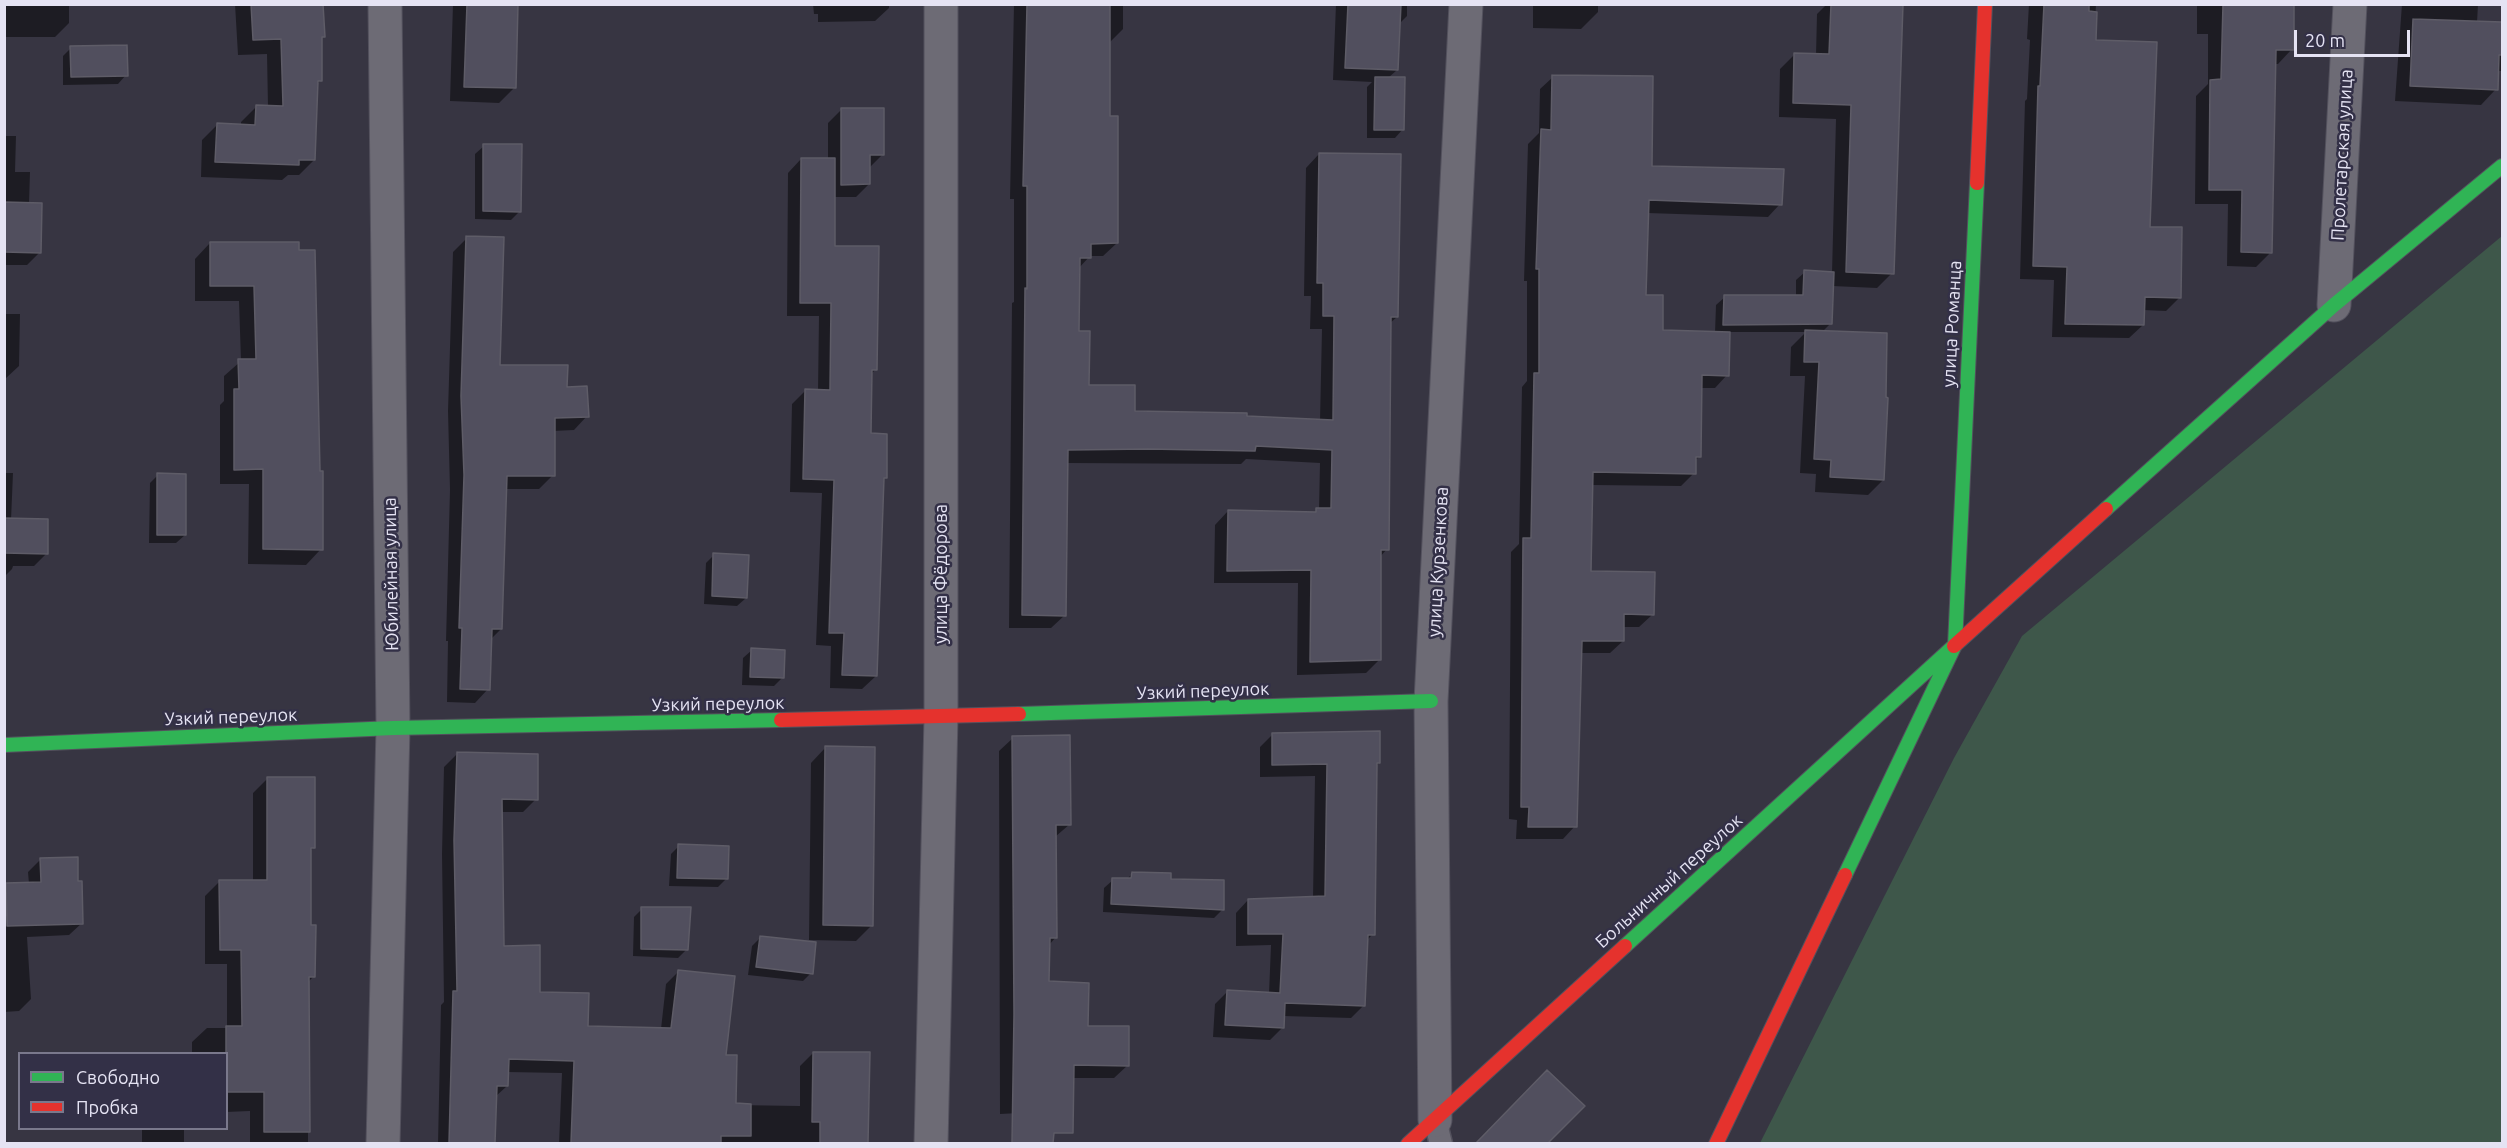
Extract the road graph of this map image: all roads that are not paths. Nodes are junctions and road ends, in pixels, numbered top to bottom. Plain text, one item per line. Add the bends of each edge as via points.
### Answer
1 (385, 4) edge
2 (941, 4) edge
3 (1466, 4) edge
4 (1985, 4) edge
5 (2350, 4) edge
6 (2502, 166) edge
7 (2334, 305) junction
8 (1955, 645) junction
9 (1431, 701) junction
10 (941, 717) junction
11 (393, 728) junction
12 (4, 745) edge
13 (1438, 1132) edge
14 (383, 1143) edge
15 (931, 1143) edge
16 (1408, 1143) edge
17 (1716, 1143) edge

1 - 11 street, Юбилейная улица
2 - 10 street, улица Фёдорова
3 - 9 street, улица Курзенкова
4 - 8 street, улица Романца
5 - 7 street, Пролетарская улица
6 - 7 street, Больничный переулок
7 - 8 street, Больничный переулок
8 - 13 street, Больничный переулок
8 - 17 street
9 - 10 street, Узкий переулок
9 - 13 street, улица Курзенкова
10 - 11 street, Узкий переулок
10 - 15 street, улица Фёдорова
11 - 12 street, Узкий переулок
11 - 14 street, Юбилейная улица
13 - 16 street, Больничный переулок

